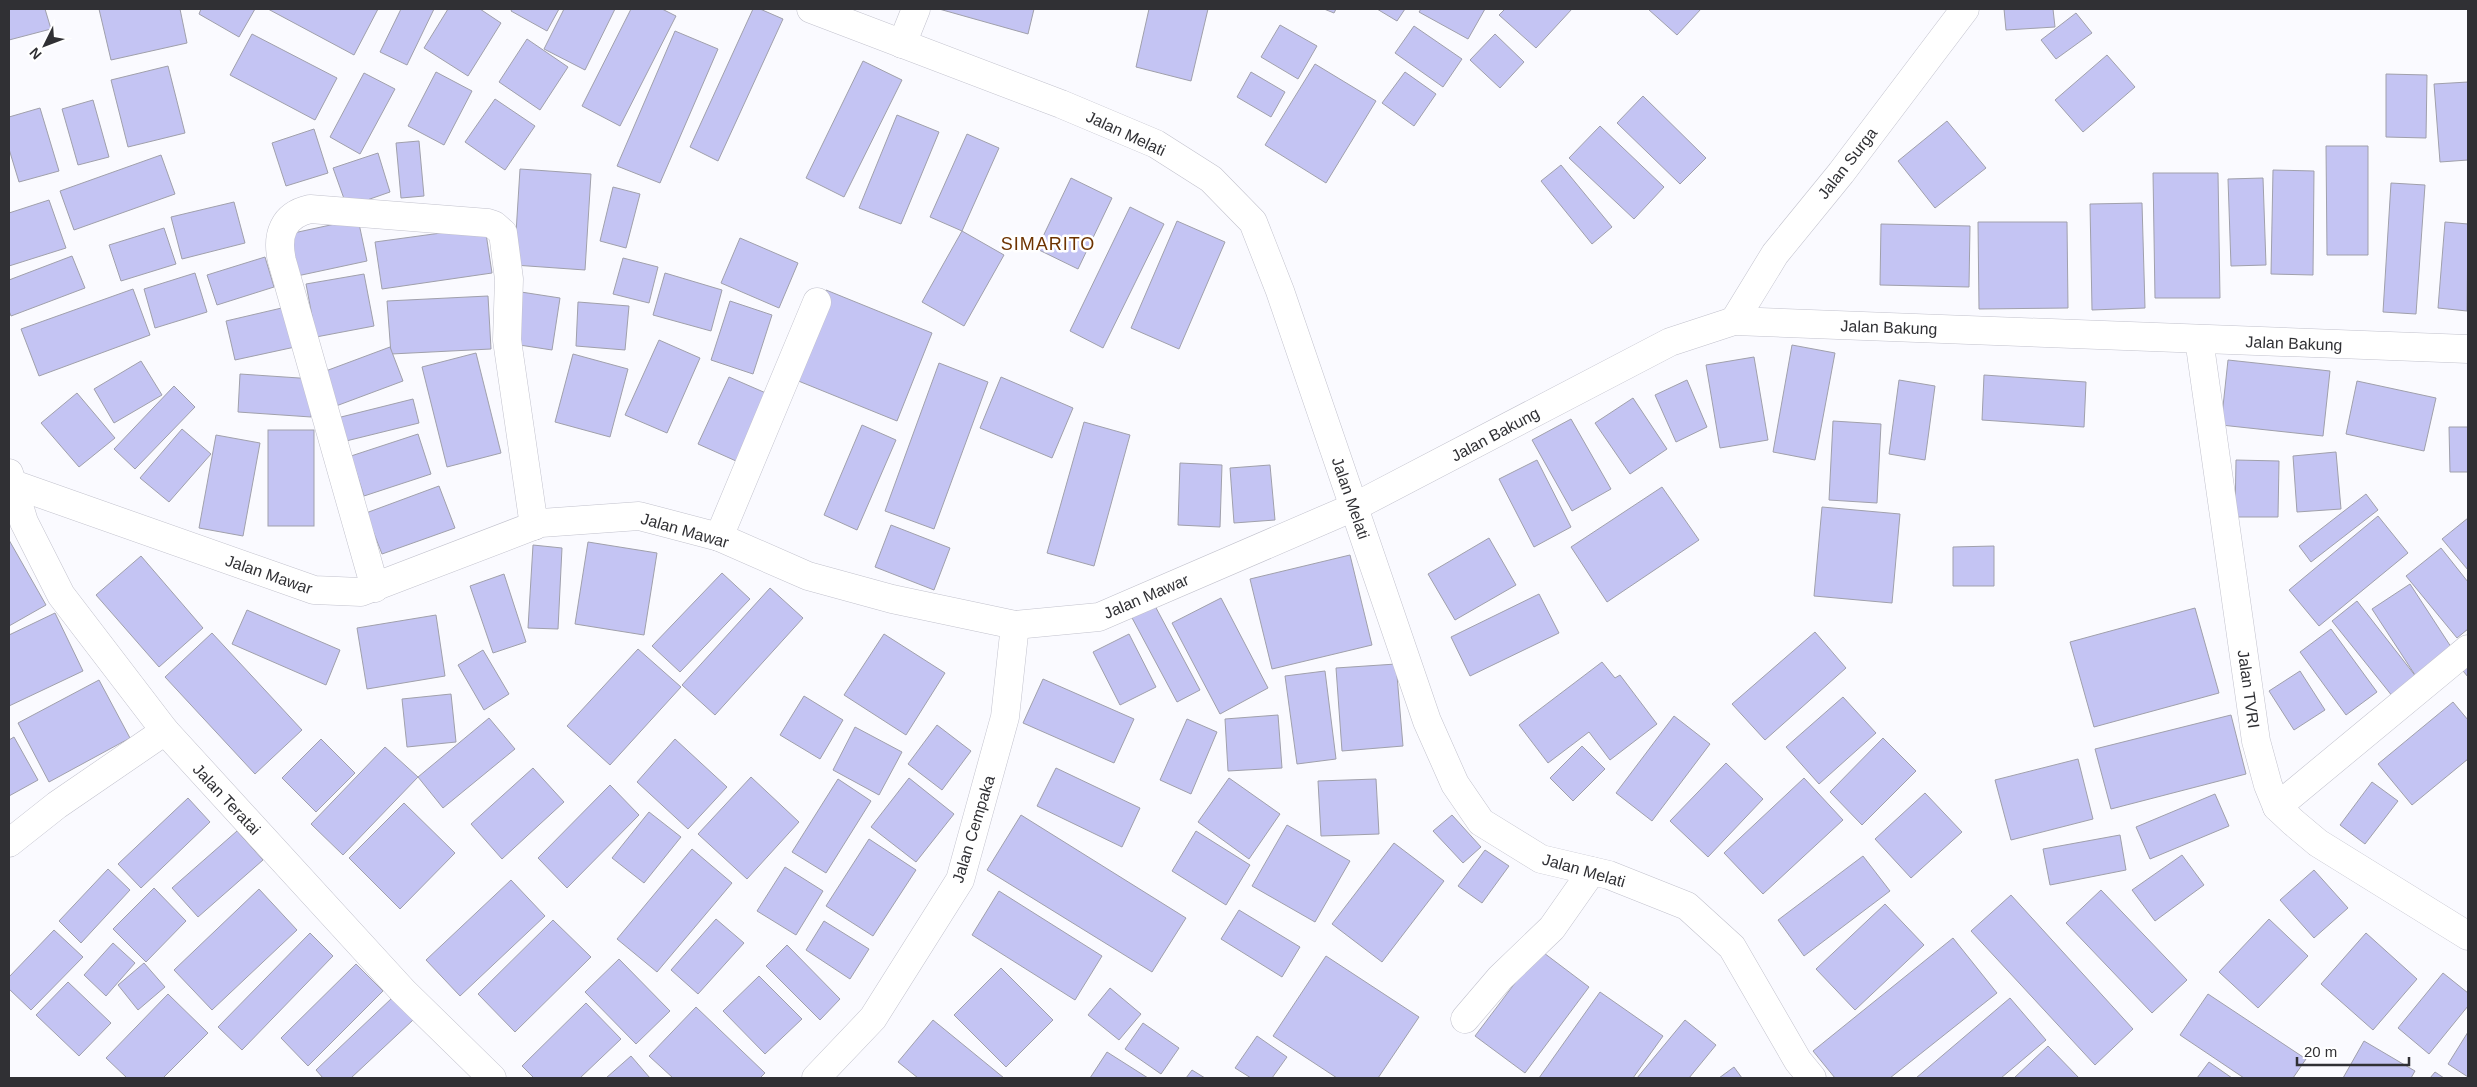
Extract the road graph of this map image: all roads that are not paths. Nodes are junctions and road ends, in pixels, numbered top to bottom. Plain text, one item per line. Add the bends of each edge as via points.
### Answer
1 (811, 9) edge
2 (916, 9) edge
3 (1965, 9) edge
4 (902, 44) junction
5 (817, 302) dead end
6 (1734, 321) junction
7 (2199, 339) junction
8 (2468, 349) edge
9 (11, 478) edge
10 (1354, 507) junction
11 (534, 526) junction
12 (719, 537) junction
13 (375, 588) junction
14 (1015, 625) junction
15 (2468, 649) edge
16 (165, 731) junction
17 (2277, 807) junction
18 (9, 843) edge
19 (1592, 871) junction
20 (2468, 936) edge
21 (1465, 1019) dead end
22 (492, 1078) edge
23 (816, 1078) edge
24 (1812, 1078) edge

1 - 4 street, Jalan Melati
2 - 4 street
3 - 6 street, Jalan Surga via 1841,173 1775,254
4 - 10 street, Jalan Melati via 1156,144 1211,179 1253,222
5 - 12 street
6 - 7 street, Jalan Bakung
6 - 10 street, Jalan Bakung via 1670,342
7 - 8 street, Jalan Bakung
7 - 17 street, Jalan TVRI via 2256,741
9 - 13 street, Jalan Mawar via 314,590 361,592
9 - 16 street, Jalan Teratai via 24,522 61,595
10 - 14 street, Jalan Mawar via 1099,617
10 - 19 street, Jalan Melati via 1427,721 1455,784 1481,822 1541,859
11 - 12 street, Jalan Mawar via 541,522 639,516
11 - 13 street, Jalan Mawar
11 - 13 street via 507,340 509,279 504,239 499,228 494,224 448,219 316,209 299,212 283,228 282,261
12 - 14 street, Jalan Mawar via 808,576 892,599
14 - 23 street, Jalan Cempaka via 1005,717 960,880 873,1018
15 - 17 street
16 - 18 street via 57,805
16 - 22 street, Jalan Teratai via 403,991
17 - 20 street, Jalan TVRI via 2318,843
19 - 21 street via 1552,928 1500,978
19 - 24 street, Jalan Melati via 1687,906 1732,947 1798,1062

